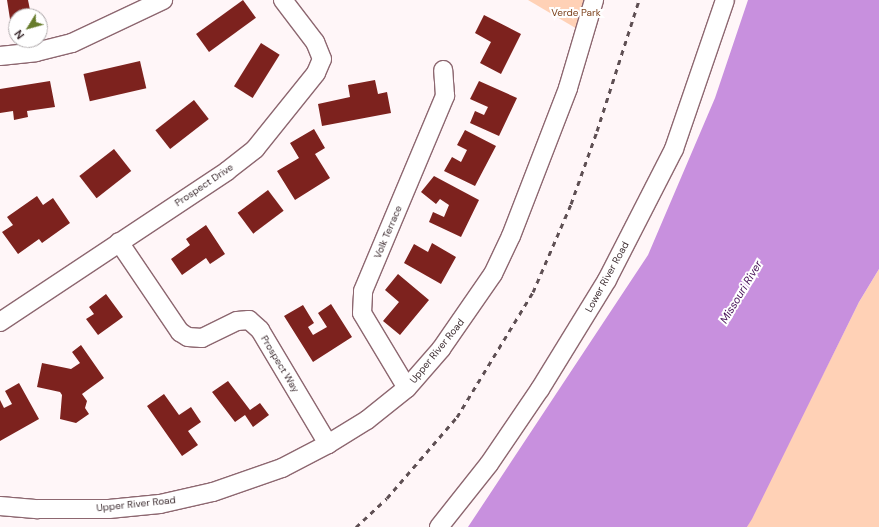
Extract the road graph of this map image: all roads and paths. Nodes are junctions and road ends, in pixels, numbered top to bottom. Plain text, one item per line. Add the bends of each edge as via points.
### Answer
1 (163, 0) edge
2 (283, 0) edge
3 (594, 0) edge
4 (725, 0) edge
5 (0, 56) edge
6 (443, 70) dead end
7 (119, 242) junction
8 (0, 322) edge
9 (407, 388) junction
10 (328, 444) junction
11 (0, 506) edge
12 (439, 527) edge

1 - 5 street via 72,43 36,52
2 - 7 street, Prospect Drive via 315,42 322,59 316,73 255,149 227,171
3 - 9 street, Upper River Road via 560,108 493,274 441,349
4 - 12 street, Lower River Road via 674,150 607,280 540,389 489,464
6 - 9 street, Volk Terrace via 445,96 363,290 362,313
7 - 8 street, Prospect Drive
7 - 10 street, Prospect Way via 180,332 188,337 202,338 237,321 249,320 260,330
9 - 10 street, Upper River Road via 367,420
10 - 11 street, Upper River Road via 282,468 220,490 160,504 109,509

